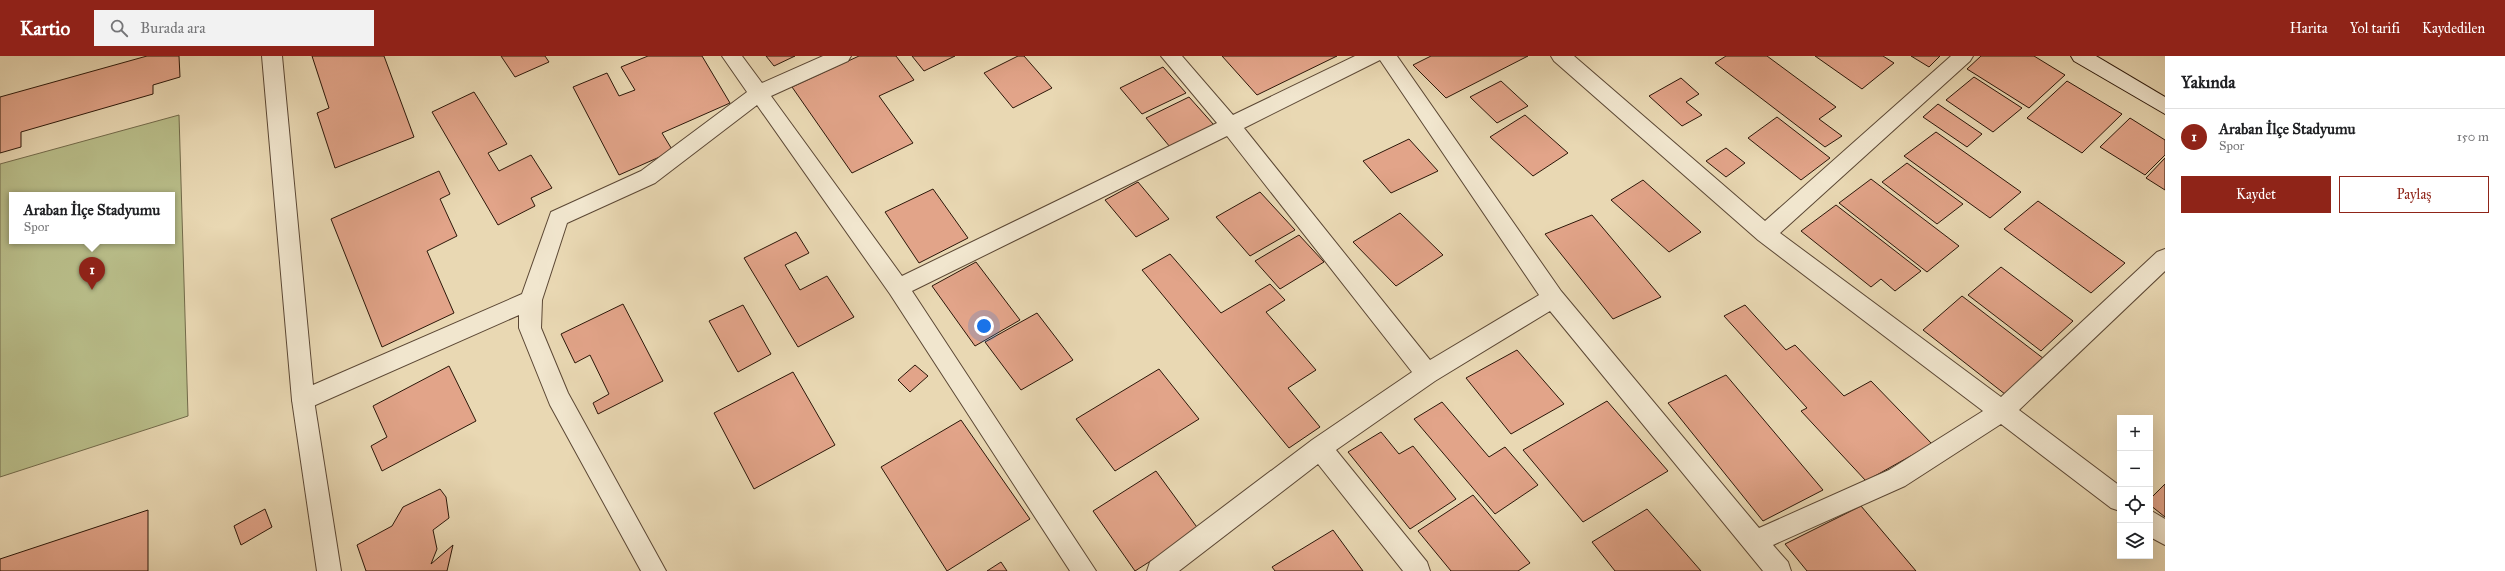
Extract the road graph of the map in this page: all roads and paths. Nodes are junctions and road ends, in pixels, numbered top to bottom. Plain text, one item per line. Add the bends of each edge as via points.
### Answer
1 (272, 56) edge
2 (732, 56) edge
3 (841, 56) edge
4 (1171, 56) edge
5 (1372, 56) edge
6 (1387, 56) edge
7 (1561, 56) edge
8 (1963, 56) edge
9 (2081, 56) edge
10 (759, 93) junction
11 (2165, 106) edge
12 (1230, 126) junction
13 (1765, 234) junction
14 (2165, 258) edge
15 (898, 288) junction
16 (1553, 298) junction
17 (531, 300) junction
18 (1428, 374) junction
19 (303, 400) junction
20 (2001, 412) junction
21 (1320, 448) junction
22 (2117, 498) edge
23 (2151, 523) edge
24 (2165, 533) edge
25 (1756, 541) junction
26 (329, 571) edge
27 (654, 571) edge
28 (1084, 571) edge
29 (1159, 571) edge
30 (1418, 571) edge
31 (1780, 571) edge

1 - 19 street
2 - 10 street
3 - 10 street
4 - 12 street
5 - 12 street
6 - 16 street
7 - 13 street
8 - 13 street
9 - 11 street
10 - 15 street
10 - 17 street via 648,177 558,218
12 - 15 street
12 - 18 street
13 - 20 street
14 - 20 street
15 - 28 street
16 - 18 street
16 - 25 street
17 - 19 street
17 - 27 street via 530,328 558,398
18 - 21 street
19 - 26 street
20 - 22 street
20 - 25 street via 1897,478
21 - 29 street
21 - 30 street
23 - 24 street
25 - 31 street

